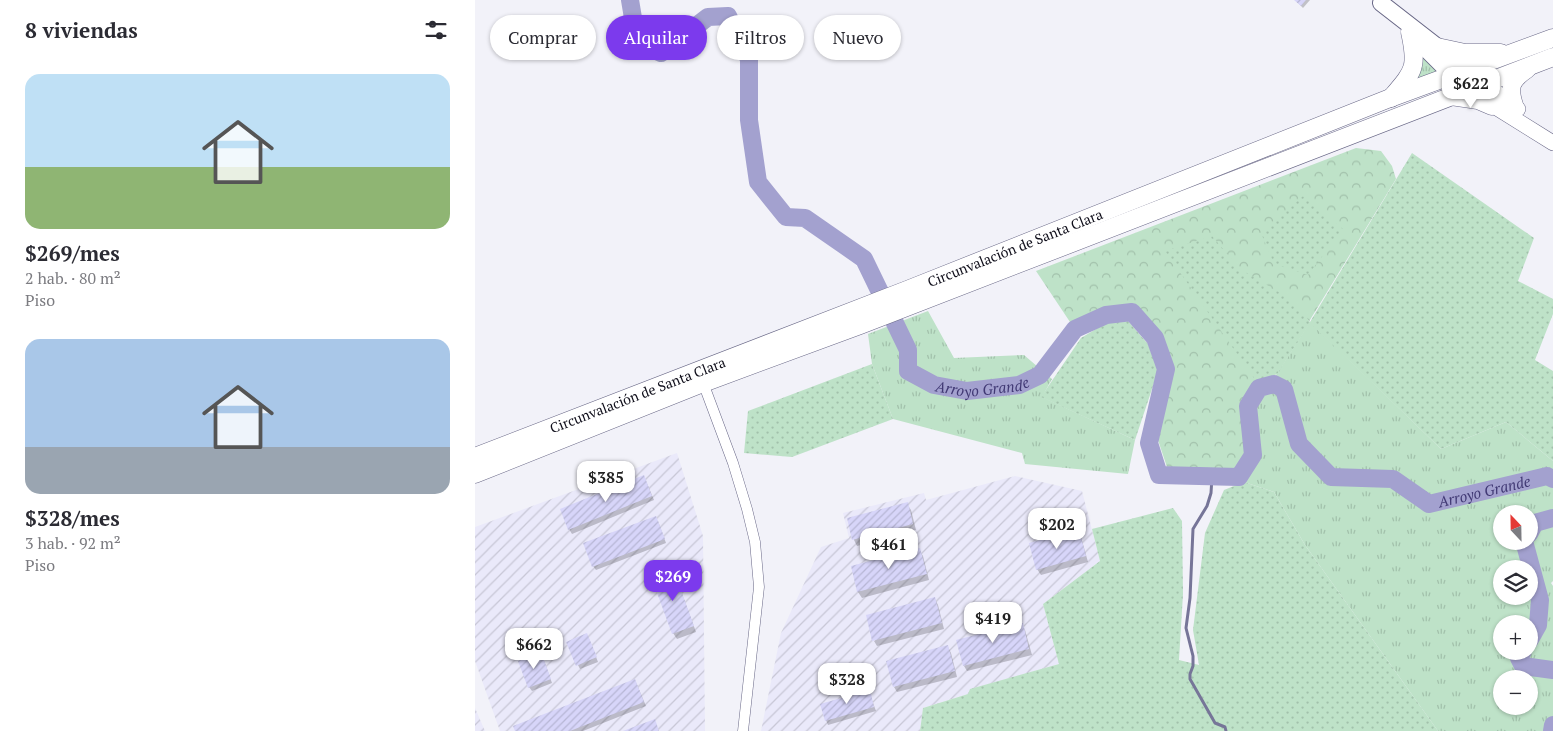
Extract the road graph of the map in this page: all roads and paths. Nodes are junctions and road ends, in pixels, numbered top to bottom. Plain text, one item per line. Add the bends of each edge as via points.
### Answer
1 (1379, 1) edge
2 (1410, 32) junction
3 (1553, 38) edge
4 (1437, 47) junction
5 (1514, 52) junction
6 (1553, 57) edge
7 (1532, 65) junction
8 (1460, 73) junction
9 (1476, 86) junction
10 (1450, 96) junction
11 (1390, 98) junction
12 (1513, 105) junction
13 (1492, 106) junction
14 (1553, 142) edge
15 (910, 297) junction
16 (700, 377) junction
17 (475, 457) edge
18 (475, 474) edge
19 (743, 731) edge

1 - 2 main road
1 - 4 main road
2 - 8 main road
2 - 11 highway via 1415,63 1411,75
3 - 5 highway, Circunvalación de Santa Clara
4 - 5 highway via 1465,53
4 - 8 main road
5 - 8 highway, Circunvalación de Santa Clara
6 - 7 highway, Circunvalación de Santa Clara
7 - 9 highway, Circunvalación de Santa Clara
7 - 12 highway via 1511,83
8 - 9 main road
8 - 11 highway, Circunvalación de Santa Clara
9 - 10 highway, Circunvalación de Santa Clara
9 - 12 main road
9 - 13 main road
10 - 13 highway
10 - 15 highway, Circunvalación de Santa Clara
11 - 15 highway, Circunvalación de Santa Clara
12 - 14 main road
13 - 14 main road
15 - 16 highway, Circunvalación de Santa Clara
16 - 17 highway, Circunvalación de Santa Clara
16 - 18 highway, Circunvalación de Santa Clara
16 - 19 street via 733,463 755,542 759,587

